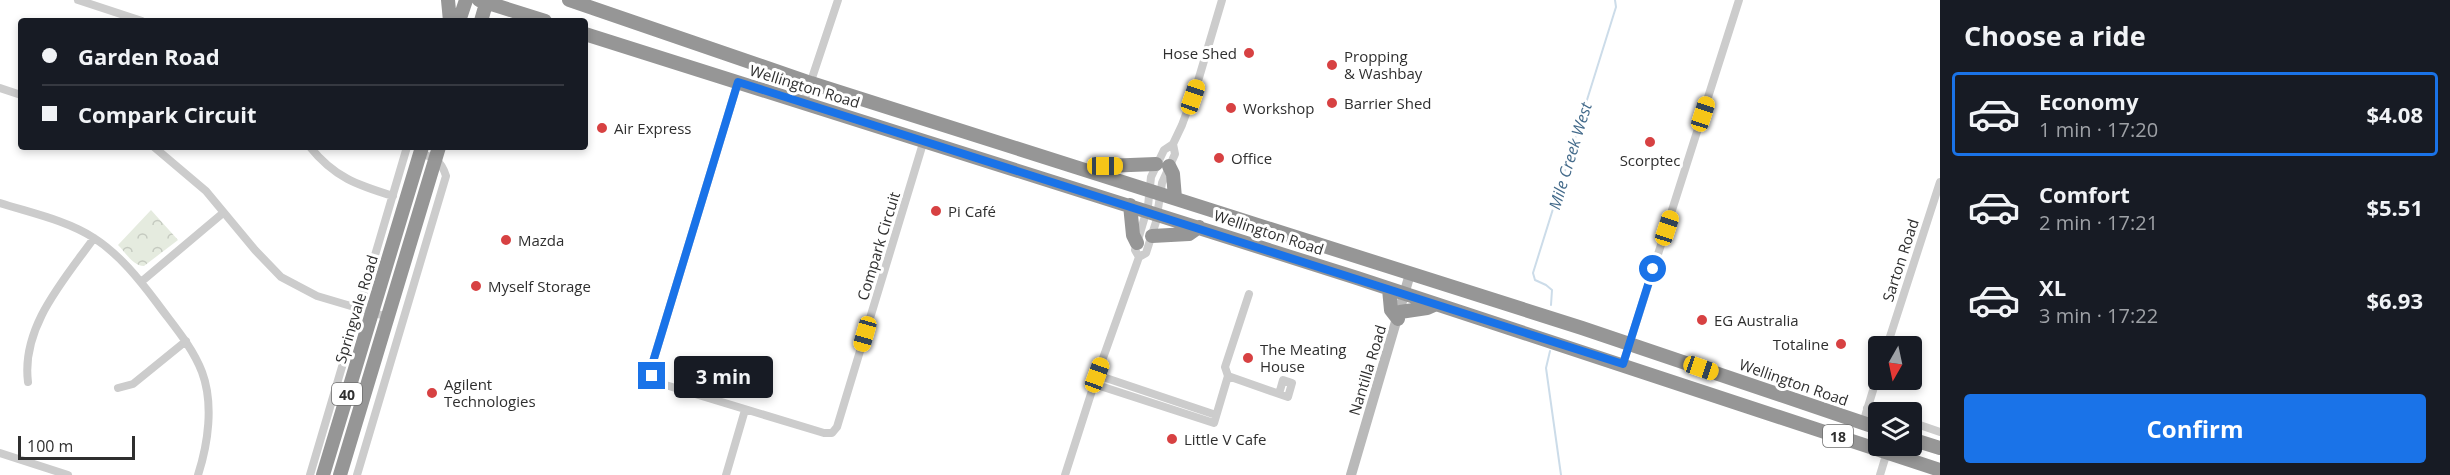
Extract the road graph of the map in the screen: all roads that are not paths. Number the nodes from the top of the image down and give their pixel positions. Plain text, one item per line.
1 (78, 0) edge
2 (448, 0) edge
3 (466, 0) edge
4 (569, 0) edge
5 (838, 0) edge
6 (1222, 0) edge
7 (1739, 0) edge
8 (484, 1) edge
9 (133, 18) edge
10 (450, 18) edge
11 (460, 18) edge
12 (481, 18) edge
13 (535, 18) edge
14 (588, 35) edge
15 (738, 82) junction
16 (811, 83) junction
17 (0, 88) edge
18 (18, 94) edge
19 (804, 102) junction
20 (924, 140) junction
21 (1173, 144) junction
22 (159, 150) edge
23 (313, 150) edge
24 (416, 150) edge
25 (416, 150) edge
26 (437, 152) edge
27 (1162, 165) junction
28 (1097, 173) junction
29 (1940, 182) edge
30 (1154, 191) junction
31 (393, 196) junction
32 (1175, 198) junction
33 (0, 202) edge
34 (1130, 206) junction
35 (1152, 212) junction
36 (223, 213) junction
37 (1199, 227) junction
38 (1152, 236) junction
39 (94, 238) junction
40 (1138, 250) junction
41 (1410, 274) junction
42 (141, 282) junction
43 (1389, 289) junction
44 (1249, 294) dead end
45 (1405, 294) junction
46 (1436, 304) junction
47 (366, 311) junction
48 (1399, 316) junction
49 (388, 317) junction
50 (1890, 336) edge
51 (186, 341) junction
52 (1629, 344) junction
53 (1623, 364) junction
54 (1097, 375) junction
55 (1228, 376) junction
56 (28, 382) dead end
57 (1094, 384) junction
58 (118, 388) dead end
59 (1873, 390) edge
60 (1279, 394) dead end
61 (1796, 400) junction
62 (1867, 408) joint
63 (745, 410) junction
64 (1216, 415) junction
65 (1790, 420) junction
66 (1863, 423) junction
67 (1868, 425) edge
68 (1922, 426) edge
69 (1940, 432) edge
70 (1922, 442) edge
71 (1868, 446) edge
72 (1940, 448) edge
73 (0, 453) edge
74 (1886, 456) edge
75 (1899, 456) edge
76 (34, 464) junction
77 (1940, 470) edge
78 (31, 475) edge
79 (68, 475) edge
80 (198, 475) edge
81 (310, 475) edge
82 (323, 475) edge
83 (340, 475) edge
84 (357, 475) edge
85 (726, 475) edge
86 (1065, 475) edge
87 (1352, 475) edge
88 (1880, 475) edge

1 - 9 street
2 - 10 highway
3 - 11 highway
4 - 16 highway, Wellington Road / 18
5 - 16 street
6 - 21 street
7 - 52 street
8 - 12 highway
8 - 13 highway
14 - 15 highway, Wellington Road / 18
15 - 19 highway, Wellington Road / 18
15 - 63 street, Compark Circuit
16 - 19 street
16 - 28 highway, Wellington Road / 18
17 - 18 street
19 - 20 highway, Wellington Road / 18
20 - 34 highway, Wellington Road / 18
20 - 63 street, Compark Circuit
21 - 27 street
21 - 27 street
22 - 36 street
23 - 31 street
24 - 31 street
25 - 47 highway, Springvale Road / 40
26 - 49 highway, 40
26 - 84 street
27 - 28 highway
27 - 30 street
27 - 30 street
27 - 32 highway
28 - 30 highway, Wellington Road / 18
29 - 50 street, Sarton Road
30 - 32 highway, Wellington Road / 18
30 - 35 street
31 - 47 street
32 - 41 highway, Wellington Road / 18
33 - 39 street
34 - 35 highway, Wellington Road / 18
34 - 40 highway
35 - 37 highway, Wellington Road / 18
35 - 38 street
35 - 40 street
36 - 42 street
36 - 47 street
37 - 38 highway
37 - 43 highway, Wellington Road / 18
38 - 40 street
39 - 42 street
39 - 56 street
40 - 54 street
41 - 45 street, Nantilla Road
41 - 52 highway, Wellington Road / 18
42 - 51 street
43 - 45 highway, Wellington Road / 18
43 - 48 highway
44 - 55 street
45 - 46 highway, Wellington Road / 18
45 - 48 street, Nantilla Road
46 - 48 highway
46 - 53 highway, Wellington Road / 18
47 - 49 street
47 - 81 street
47 - 82 highway, Springvale Road / 40
48 - 87 street, Nantilla Road
49 - 83 highway, 40
51 - 58 street
51 - 80 street
52 - 53 street
52 - 61 highway, Wellington Road / 18
53 - 65 highway, Wellington Road / 18
54 - 57 street
54 - 64 street
55 - 60 street
55 - 64 street
57 - 64 street
57 - 86 street
59 - 62 street
61 - 65 highway
61 - 66 highway, Wellington Road / 18
62 - 66 street
63 - 85 street
65 - 71 highway, Wellington Road / 18
66 - 67 highway, Wellington Road / 18
68 - 69 street
70 - 72 highway
73 - 76 street
74 - 88 street
75 - 77 highway, Wellington Road / 18
76 - 78 street
76 - 79 street

